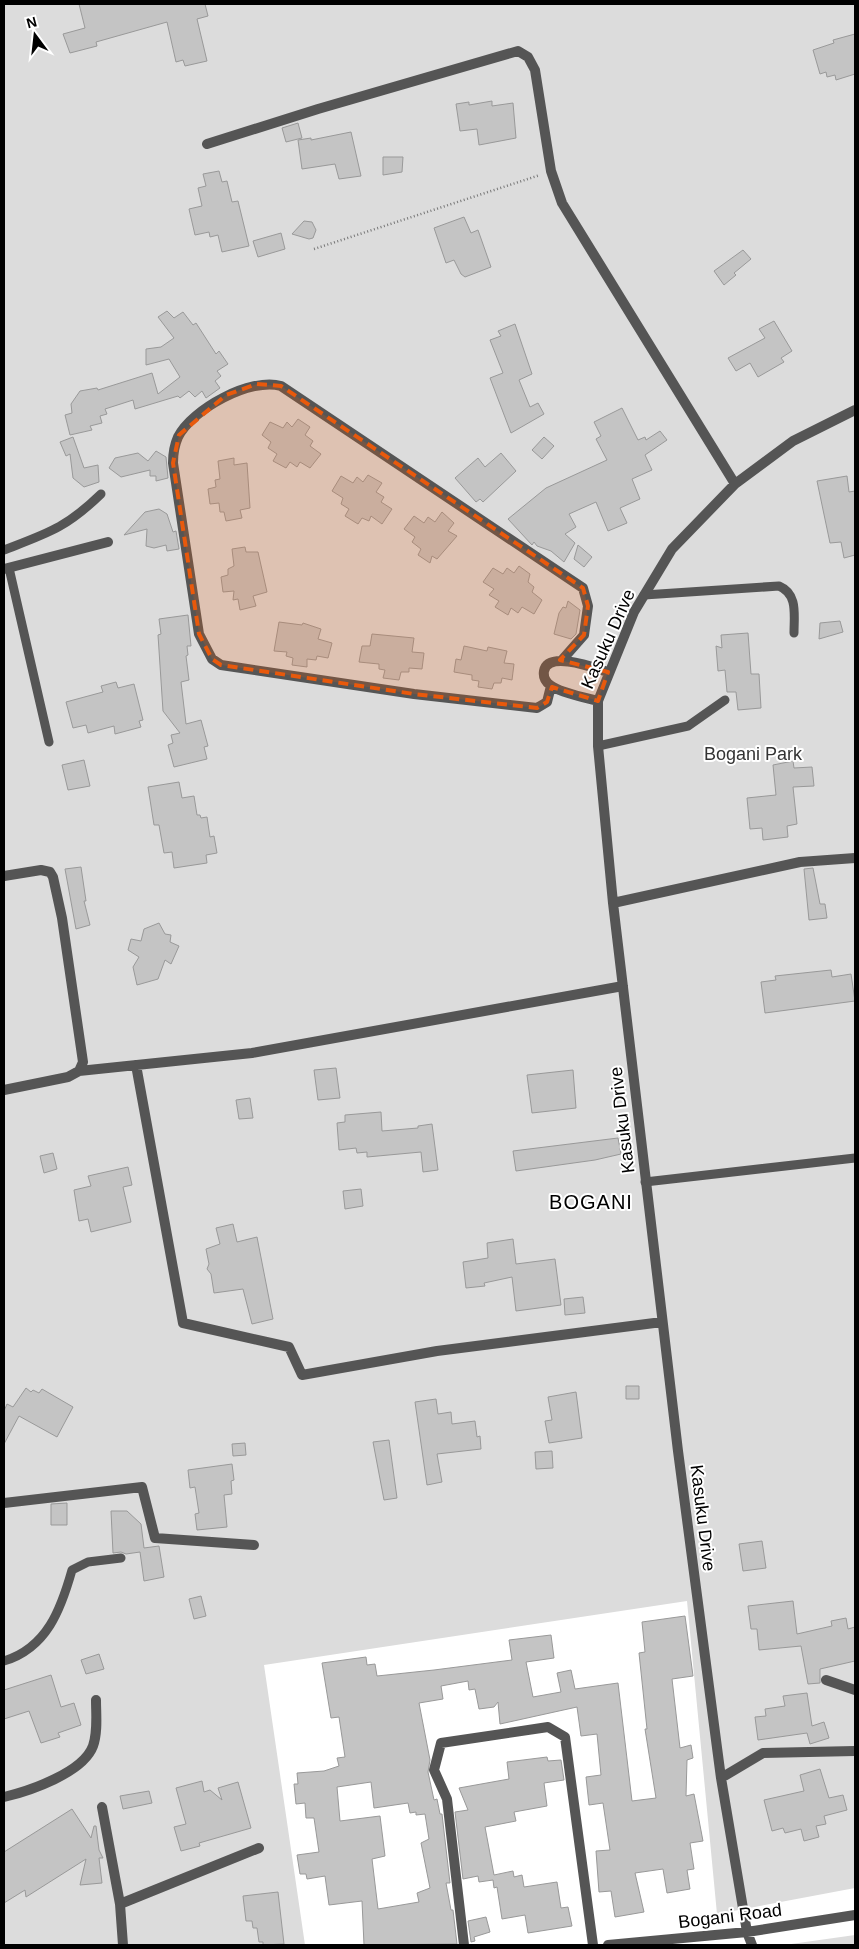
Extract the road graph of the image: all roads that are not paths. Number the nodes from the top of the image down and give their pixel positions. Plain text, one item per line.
1 (208, 144) dead end
2 (855, 410) edge
3 (735, 484) junction
4 (101, 494) dead end
5 (108, 542) dead end
6 (4, 550) edge
7 (7, 568) edge
8 (644, 595) junction
9 (794, 633) dead end
10 (562, 660) junction
11 (608, 672) junction
12 (551, 686) junction
13 (725, 700) dead end
14 (598, 702) junction
15 (49, 742) dead end
16 (598, 746) junction
17 (855, 858) edge
18 (4, 876) edge
19 (613, 903) junction
20 (623, 986) junction
21 (136, 1065) junction
22 (79, 1071) junction
23 (4, 1090) edge
24 (855, 1158) edge
25 (646, 1182) junction
26 (662, 1322) junction
27 (4, 1503) edge
28 (254, 1545) dead end
29 (122, 1558) dead end
30 (4, 1660) edge
31 (826, 1680) dead end
32 (855, 1690) edge
33 (96, 1700) dead end
34 (855, 1751) edge
35 (721, 1778) junction
36 (4, 1797) edge
37 (102, 1807) dead end
38 (259, 1848) dead end
39 (120, 1904) junction
40 (855, 1915) edge
41 (747, 1932) junction
42 (124, 1945) edge
43 (464, 1945) edge
44 (593, 1945) edge
45 (608, 1945) edge
46 (752, 1945) edge

1 - 3 street
2 - 3 street, Kasuku Drive
3 - 8 street, Kasuku Drive
4 - 6 lane
5 - 7 street
7 - 15 lane
8 - 9 lane
8 - 11 street, Kasuku Drive
10 - 11 street
10 - 12 street
10 - 12 street
11 - 14 street, Kasuku Drive
12 - 14 street
13 - 16 lane
14 - 16 street, Kasuku Drive
16 - 19 street, Kasuku Drive
17 - 19 street
18 - 22 street
19 - 20 street, Kasuku Drive
20 - 21 street
20 - 25 street, Kasuku Drive
21 - 22 street
21 - 26 street
22 - 23 street
24 - 25 lane
25 - 26 street, Kasuku Drive
26 - 35 street, Kasuku Drive
27 - 28 street
29 - 30 lane
31 - 32 street
33 - 36 street
34 - 35 street
35 - 41 street, Kasuku Drive
37 - 39 street
38 - 39 street
39 - 42 street
40 - 41 street, Bogani Road
41 - 45 street, Bogani Road
41 - 46 street, Kasuku Drive
43 - 44 street

